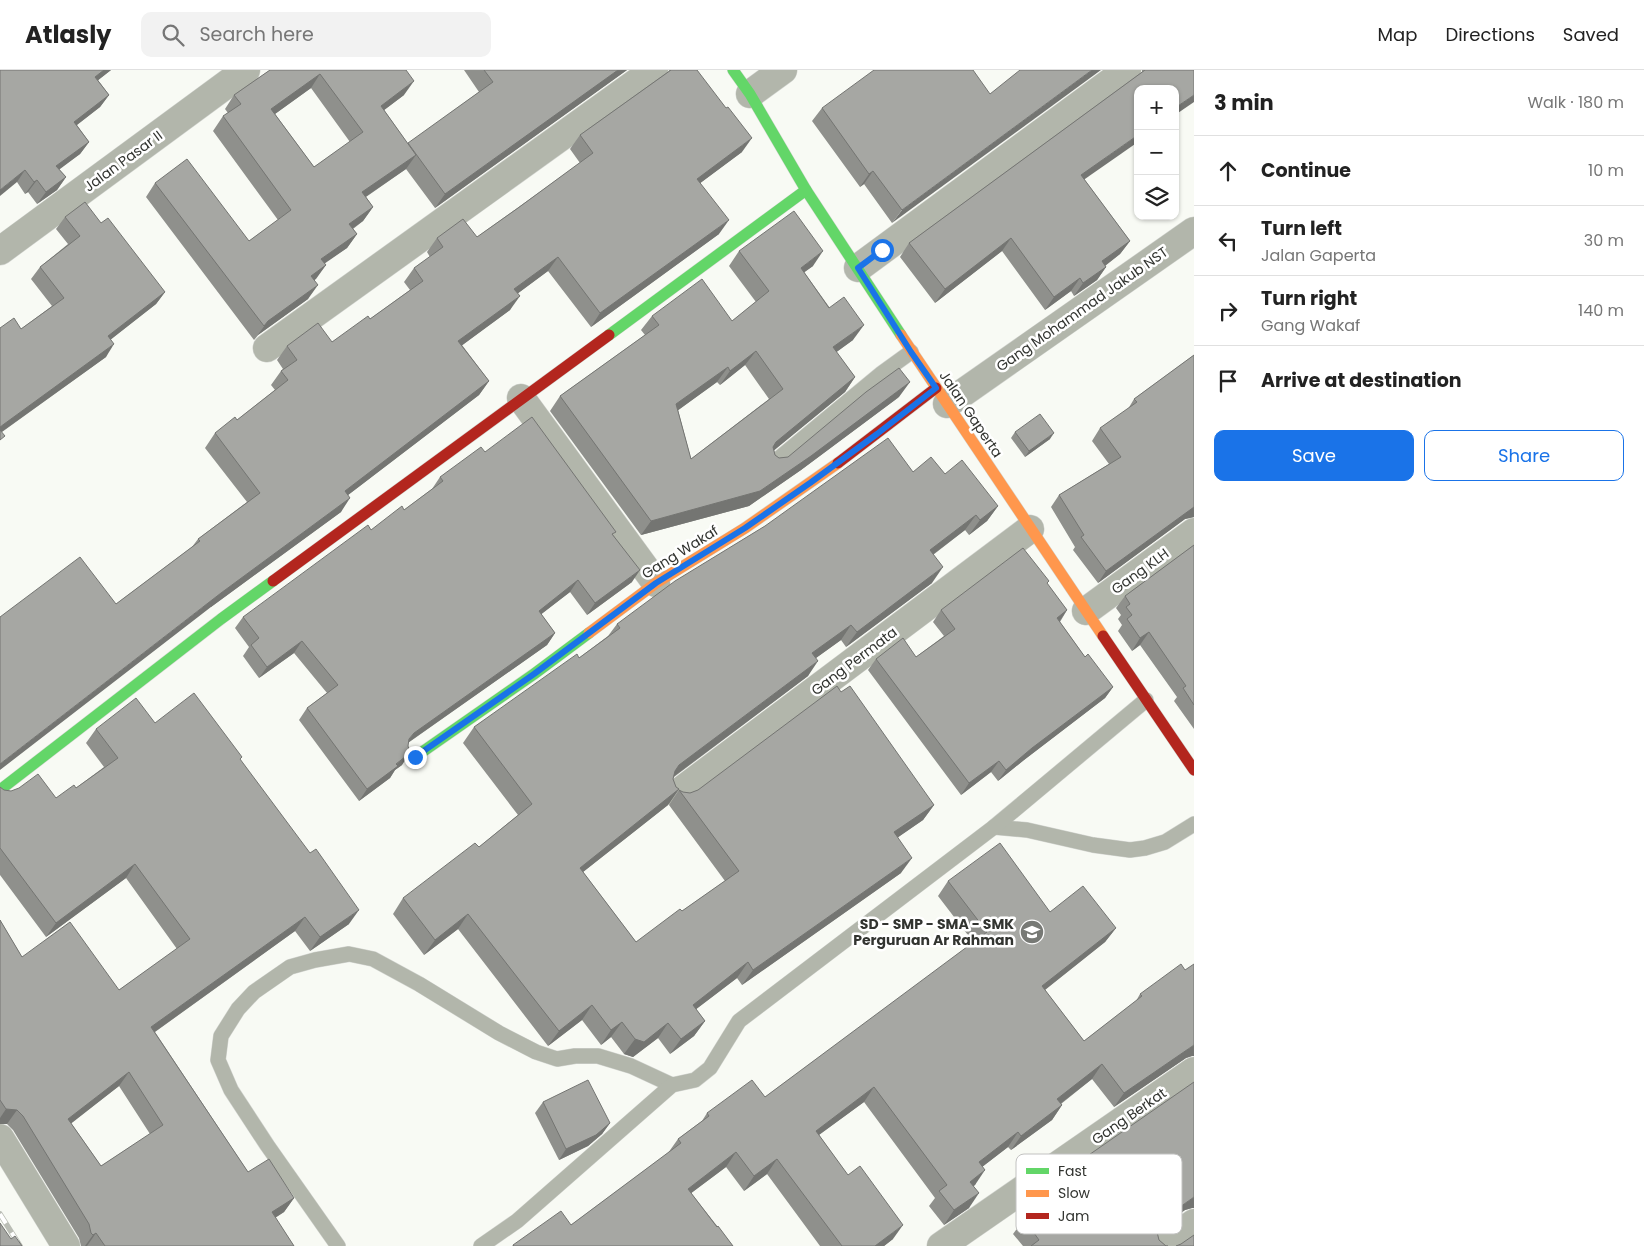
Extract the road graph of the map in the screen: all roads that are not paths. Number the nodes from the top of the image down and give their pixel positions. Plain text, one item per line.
1 (246, 70) edge
2 (654, 70) edge
3 (733, 70) edge
4 (783, 70) edge
5 (1127, 70) edge
6 (750, 94) junction
7 (806, 190) junction
8 (1194, 231) edge
9 (0, 251) edge
10 (858, 268) junction
11 (267, 348) dead end
12 (911, 352) junction
13 (941, 396) junction
14 (521, 398) junction
15 (772, 464) edge
16 (1030, 529) junction
17 (1194, 532) edge
18 (656, 583) junction
19 (1086, 611) junction
20 (1146, 700) junction
21 (415, 757) dead end
22 (1194, 770) edge
23 (0, 790) edge
24 (678, 793) dead end
25 (1194, 824) edge
26 (994, 826) junction
27 (1194, 1071) edge
28 (672, 1085) junction
29 (0, 1138) edge
30 (1074, 1154) edge
31 (1016, 1194) edge
32 (1194, 1223) edge
33 (1182, 1232) edge
34 (1179, 1234) edge
35 (66, 1246) edge
36 (338, 1246) edge
37 (481, 1246) edge
38 (941, 1246) edge
39 (1162, 1246) edge

1 - 9 street, Jalan Pasar II
2 - 11 street
3 - 6 street, Jalan Gaperta
4 - 6 street
5 - 10 street
6 - 7 street, Jalan Gaperta
7 - 10 street, Jalan Gaperta
7 - 14 street
8 - 13 street, Gang Mohammad Jakub NST
10 - 12 street, Jalan Gaperta
12 - 13 street, Jalan Gaperta
12 - 15 lane
13 - 16 street, Jalan Gaperta
13 - 18 street, Gang Wakaf
14 - 18 street
14 - 23 street
16 - 19 street, Jalan Gaperta
16 - 24 street, Gang Permata
17 - 19 street, Gang KLH
18 - 21 street, Gang Wakaf
19 - 20 street, Jalan Gaperta
20 - 22 street, Jalan Gaperta
20 - 26 lane
25 - 26 lane
26 - 28 lane
27 - 30 street, Gang Berkat
28 - 36 lane
28 - 37 lane
29 - 35 street
31 - 38 street, Gang Berkat
32 - 33 street
34 - 39 street

